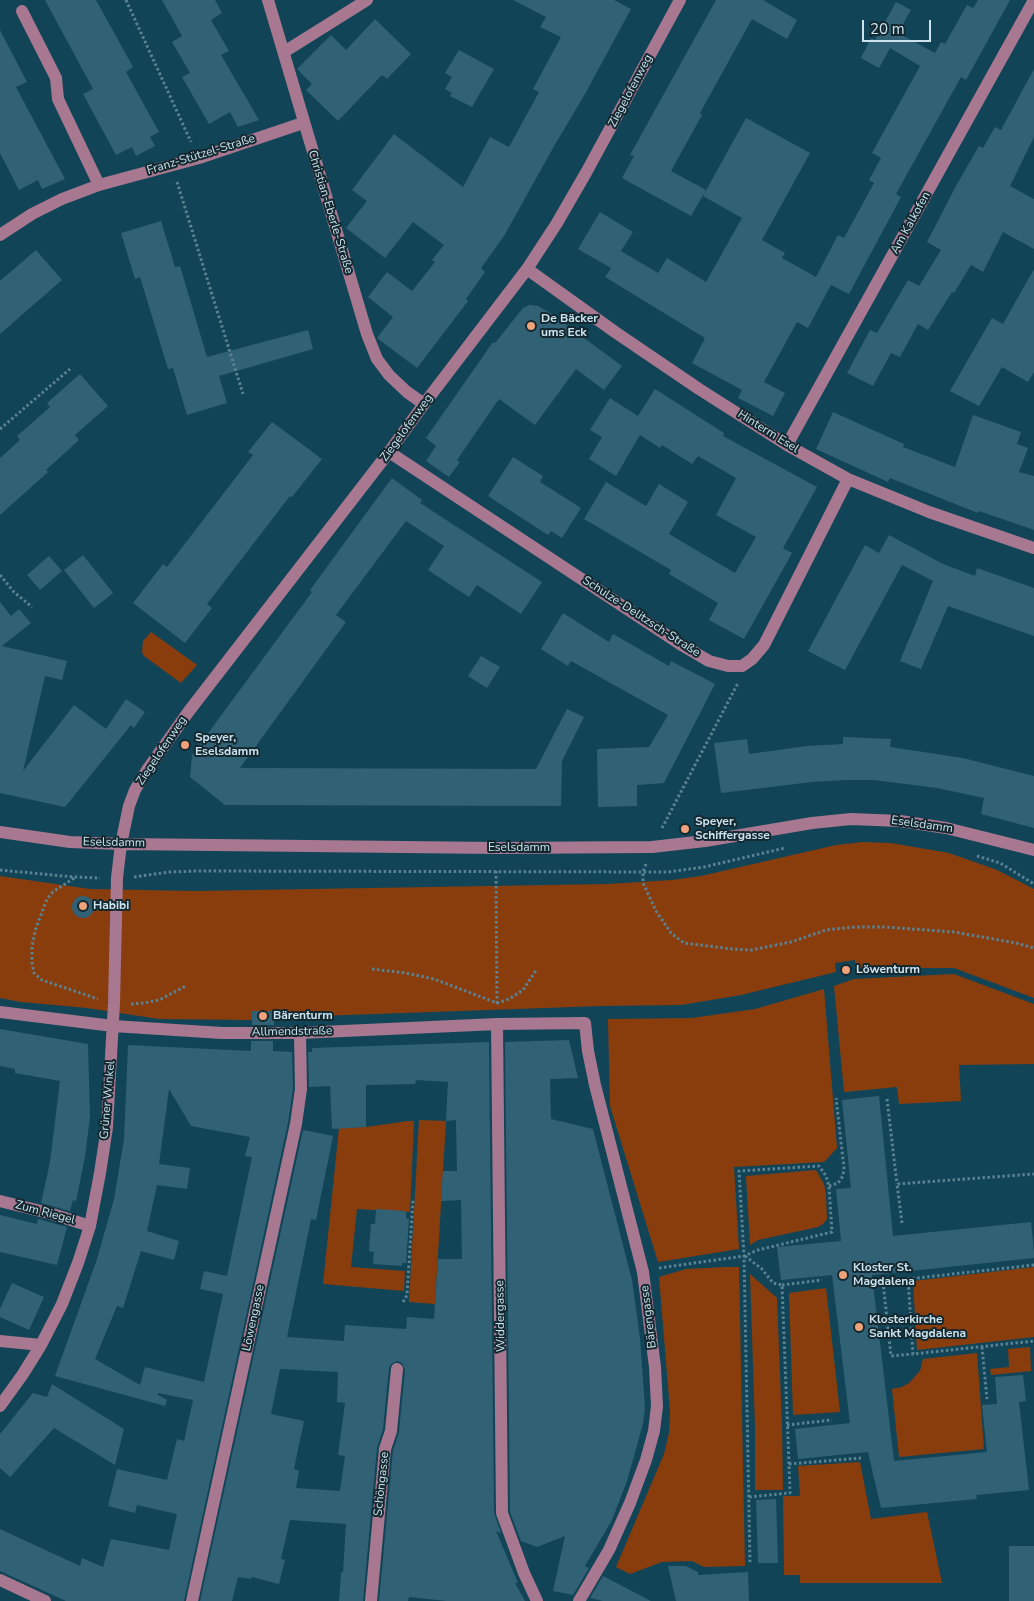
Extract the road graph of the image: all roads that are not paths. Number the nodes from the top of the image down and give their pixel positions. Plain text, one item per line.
1 (268, 0) edge
2 (367, 0) edge
3 (680, 0) edge
4 (1034, 0) edge
5 (22, 11) dead end
6 (284, 52) junction
7 (303, 123) junction
8 (99, 185) junction
9 (0, 235) edge
10 (527, 269) junction
11 (424, 404) junction
12 (787, 445) junction
13 (390, 452) junction
14 (848, 479) junction
15 (1034, 548) edge
16 (0, 832) edge
17 (121, 844) junction
18 (1034, 850) edge
19 (0, 1012) edge
20 (585, 1023) joint
21 (497, 1024) junction
22 (113, 1026) junction
23 (300, 1033) junction
24 (0, 1201) edge
25 (90, 1226) junction
26 (0, 1341) edge
27 (40, 1345) junction
28 (397, 1369) dead end
29 (0, 1406) edge
30 (0, 1580) edge
31 (46, 1601) edge
32 (192, 1601) edge
33 (371, 1601) edge
34 (537, 1601) edge
35 (579, 1601) edge

1 - 6 street, Christian-Eberle-Straße
2 - 6 street
3 - 10 street, Ziegelofenweg
4 - 12 street, Am Kalkofen
5 - 8 street
6 - 7 street, Christian-Eberle-Straße
7 - 8 street, Franz-Stützel-Straße
7 - 11 street, Christian-Eberle-Straße
8 - 9 street, Franz-Stützel-Straße
10 - 11 street, Ziegelofenweg
10 - 12 street, Hinterm Esel
11 - 13 street, Ziegelofenweg
12 - 14 street, Hinterm Esel
13 - 14 street, Schulze-Delitzsch-Straße
13 - 17 street, Ziegelofenweg
14 - 15 street, Hinterm Esel
16 - 17 street, Eselsdamm
17 - 18 street, Eselsdamm
17 - 22 street, Grüner Winkel
19 - 22 street, Allmendstraße
20 - 21 street, Allmendstraße
20 - 35 street, Bärengasse
21 - 23 street, Allmendstraße
21 - 34 street, Widdergasse
22 - 23 street, Allmendstraße
22 - 25 street, Grüner Winkel
23 - 32 street, Löwengasse
24 - 25 street, Zum Riegel
25 - 27 street, Grüner Winkel
26 - 27 street
27 - 29 street, Grüner Winkel
28 - 33 street, Schöngasse
30 - 31 street

